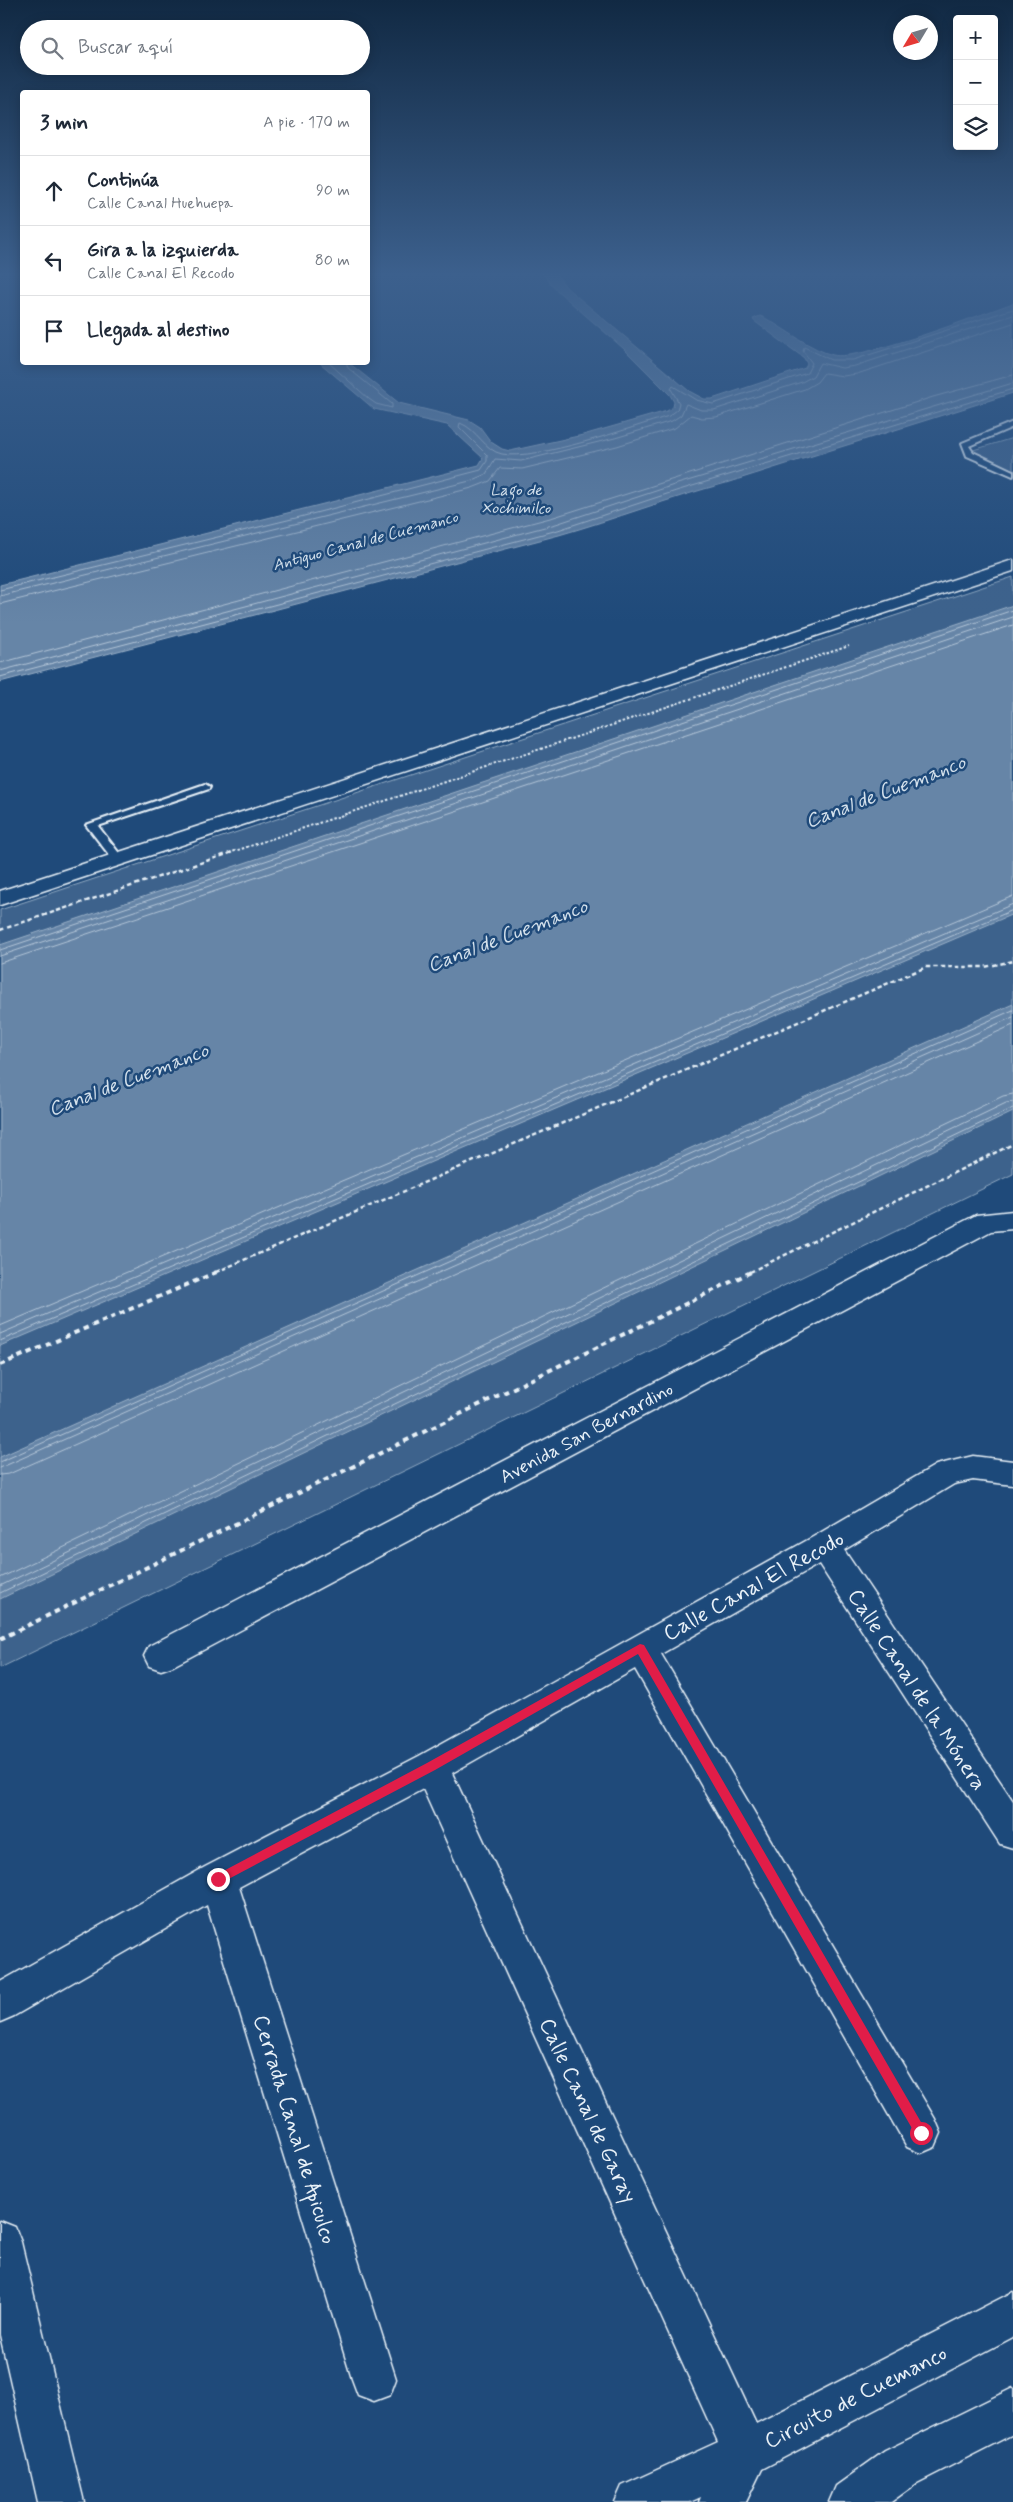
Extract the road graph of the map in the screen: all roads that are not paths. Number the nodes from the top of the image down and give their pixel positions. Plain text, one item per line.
1 (1013, 424) edge
2 (1013, 474) edge
3 (1013, 566) edge
4 (205, 787) dead end
5 (118, 859) junction
6 (0, 898) edge
7 (1013, 1220) edge
8 (1008, 1476) edge
9 (824, 1546) junction
10 (640, 1648) junction
11 (161, 1656) dead end
12 (431, 1767) junction
13 (1013, 1832) edge
14 (218, 1879) junction
15 (0, 2003) edge
16 (921, 2133) dead end
17 (0, 2242) edge
18 (1013, 2314) edge
19 (374, 2380) dead end
20 (1013, 2410) edge
21 (746, 2452) junction
22 (61, 2502) edge
23 (638, 2502) edge
24 (722, 2502) edge
25 (852, 2502) edge

1 - 2 lane
3 - 5 street
4 - 5 lane
5 - 6 street
7 - 11 street, Avenida San Bernardino
8 - 9 street, Calle Canal El Recodo
9 - 10 street, Calle Canal El Recodo
9 - 13 street, Calle Canal de la Mónera
10 - 12 street, Calle Canal El Recodo
10 - 16 street
12 - 14 street, Calle Canal El Recodo
12 - 21 street, Calle Canal de Garay
14 - 15 street, Calle Canal El Recodo
14 - 19 street, Cerrada Canal de Apiculco
17 - 22 street
18 - 21 street, Circuito de Cuemanco
20 - 25 street
21 - 23 street
21 - 24 street, Circuito de Cuemanco

